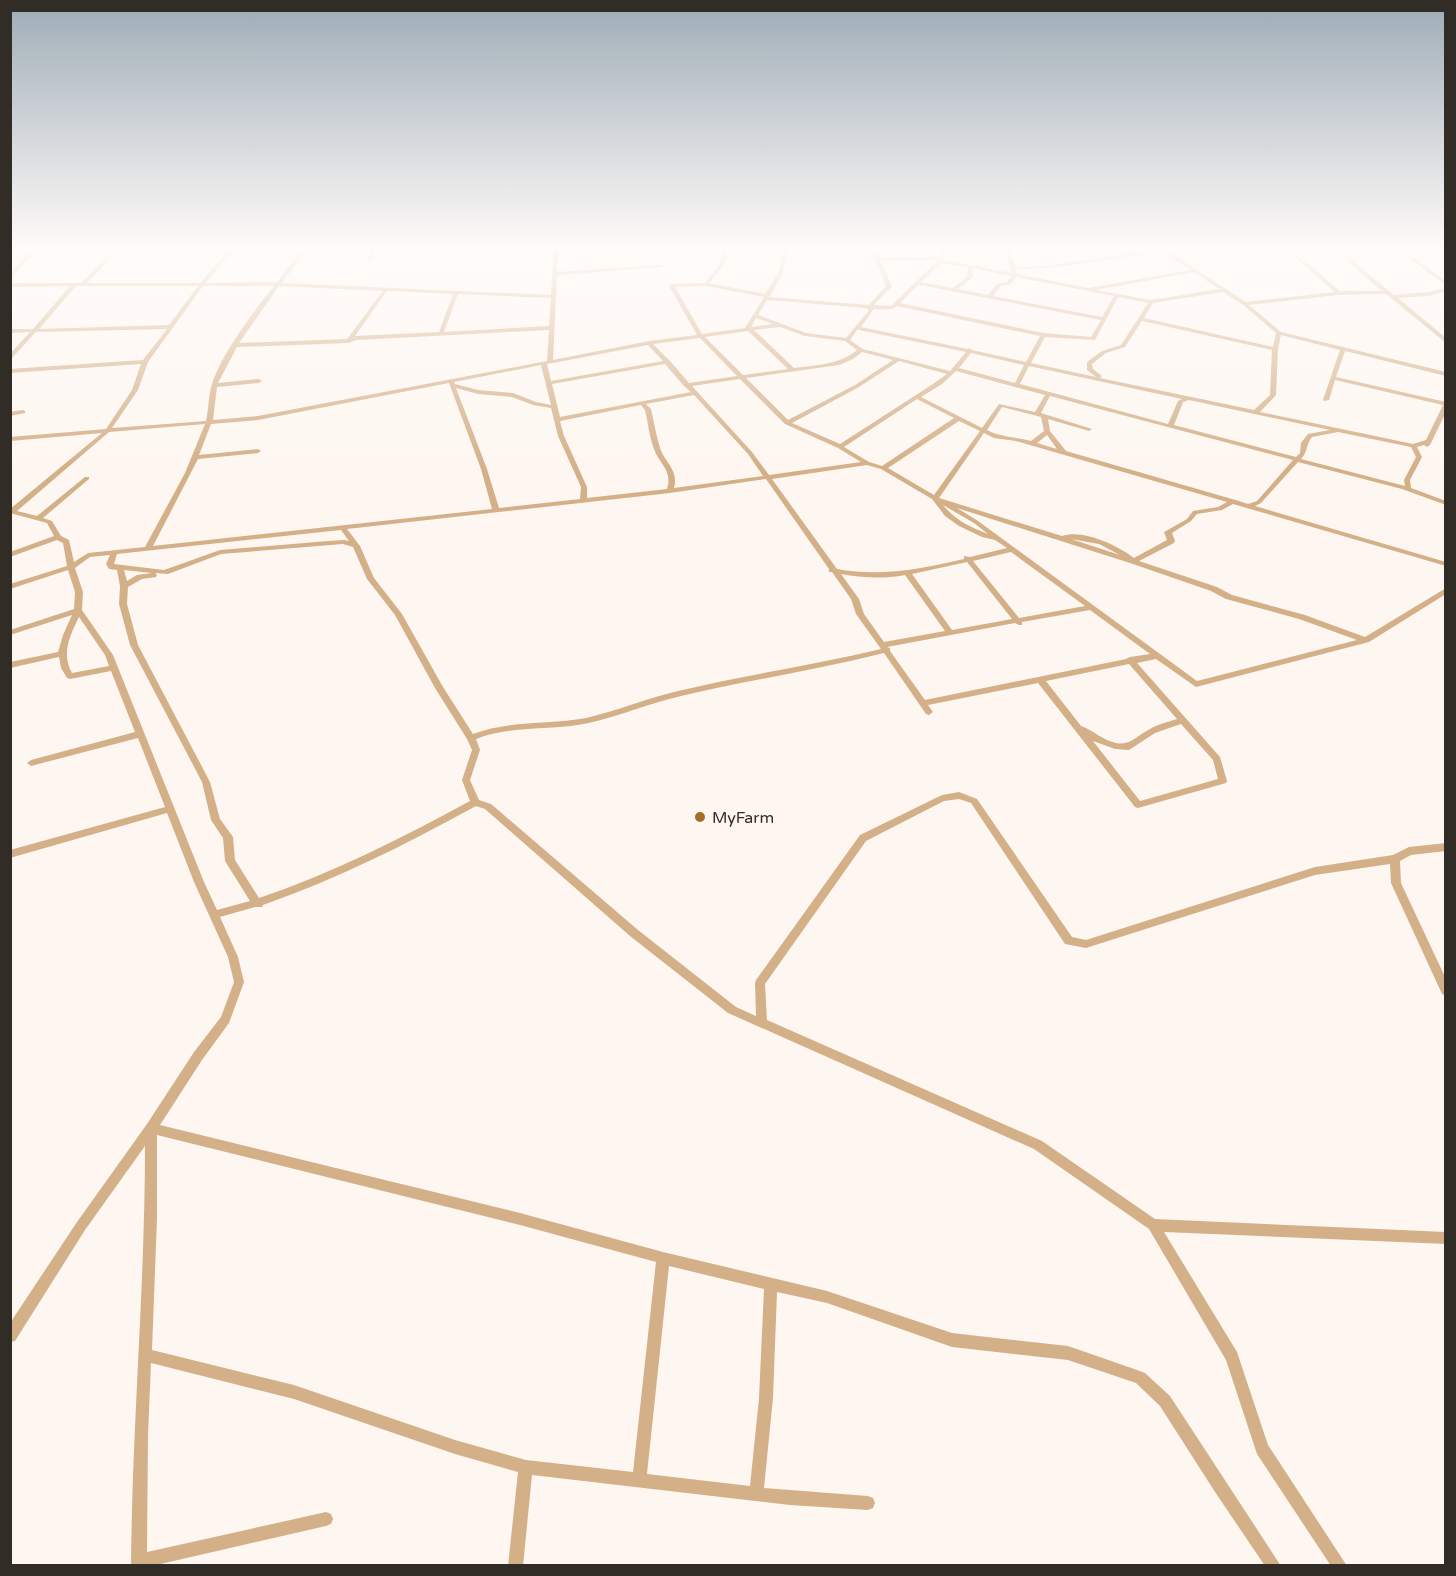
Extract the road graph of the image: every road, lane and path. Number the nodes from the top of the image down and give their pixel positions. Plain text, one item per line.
1 (46, 321) edge
2 (175, 321) edge
3 (253, 321) edge
4 (364, 321) edge
5 (445, 321) edge
6 (551, 321) edge
7 (692, 321) edge
8 (752, 321) edge
9 (768, 321) edge
10 (863, 321) edge
11 (975, 321) edge
12 (1102, 321) edge
13 (1140, 321) edge
14 (1148, 321) edge
15 (1264, 321) edge
16 (1422, 321) edge
17 (781, 325) junction
18 (170, 327) junction
19 (551, 327) junction
20 (748, 328) junction
21 (859, 328) junction
22 (39, 329) junction
23 (10, 331) edge
24 (441, 333) junction
25 (1279, 333) junction
26 (700, 335) junction
27 (1044, 335) junction
28 (1093, 339) junction
29 (847, 340) junction
30 (349, 341) junction
31 (1446, 341) edge
32 (649, 344) junction
33 (237, 345) junction
34 (1275, 349) junction
35 (861, 350) junction
36 (970, 350) junction
37 (1342, 350) junction
38 (1104, 352) junction
39 (10, 358) edge
40 (897, 360) junction
41 (145, 362) junction
42 (668, 362) junction
43 (547, 363) junction
44 (1029, 363) junction
45 (792, 369) junction
46 (10, 371) edge
47 (953, 371) junction
48 (1446, 374) edge
49 (742, 375) junction
50 (1101, 378) junction
51 (1332, 378) junction
52 (259, 381) dead end
53 (550, 383) junction
54 (452, 384) junction
55 (1017, 384) junction
56 (215, 385) junction
57 (686, 386) junction
58 (695, 393) junction
59 (1049, 393) junction
60 (1176, 394) junction
61 (917, 397) junction
62 (1191, 397) junction
63 (1326, 400) dead end
64 (1181, 401) junction
65 (642, 403) junction
66 (1446, 404) edge
67 (554, 407) junction
68 (1257, 411) junction
69 (23, 412) dead end
70 (10, 414) edge
71 (1443, 414) edge
72 (1040, 415) junction
73 (959, 418) junction
74 (559, 419) junction
75 (209, 423) junction
76 (787, 423) junction
77 (1170, 426) junction
78 (1089, 429) dead end
79 (984, 430) junction
80 (1341, 430) junction
81 (1047, 431) junction
82 (106, 433) junction
83 (10, 439) edge
84 (1429, 441) junction
85 (1033, 443) junction
86 (1413, 446) junction
87 (840, 447) junction
88 (258, 451) dead end
89 (1064, 452) junction
90 (194, 457) junction
91 (1419, 457) junction
92 (1297, 459) junction
93 (867, 463) junction
94 (883, 468) junction
95 (87, 478) dead end
96 (767, 478) junction
97 (1404, 488) junction
98 (670, 491) junction
99 (935, 499) junction
100 (583, 500) junction
101 (1234, 501) junction
102 (1446, 504) edge
103 (1249, 506) junction
104 (496, 510) junction
105 (12, 511) edge
106 (991, 516) junction
107 (38, 519) junction
108 (976, 522) junction
109 (343, 528) junction
110 (58, 537) junction
111 (1002, 541) junction
112 (356, 546) junction
113 (148, 549) junction
114 (1013, 549) junction
115 (114, 553) junction
116 (10, 555) edge
117 (967, 558) junction
118 (1133, 561) junction
119 (1446, 564) edge
120 (71, 567) junction
121 (120, 569) junction
122 (832, 570) junction
123 (165, 572) junction
124 (908, 574) junction
125 (124, 586) junction
126 (10, 587) edge
127 (1446, 590) edge
128 (1091, 608) junction
129 (78, 610) junction
130 (1019, 623) junction
131 (10, 633) edge
132 (950, 633) junction
133 (1366, 640) junction
134 (885, 647) junction
135 (61, 654) junction
136 (1156, 656) junction
137 (1130, 660) junction
138 (10, 665) edge
139 (114, 668) junction
140 (1040, 679) junction
141 (924, 702) junction
142 (929, 712) dead end
143 (1183, 720) junction
144 (1076, 725) junction
145 (140, 734) junction
146 (471, 738) junction
147 (31, 763) dead end
148 (475, 802) junction
149 (170, 809) junction
150 (1446, 847) edge
151 (10, 854) edge
152 (1395, 859) junction
153 (258, 904) junction
154 (214, 915) junction
155 (1446, 991) edge
156 (762, 1024) junction
157 (152, 1128) junction
158 (1153, 1225) junction
159 (1446, 1238) edge
160 (663, 1258) junction
161 (771, 1285) junction
162 (10, 1336) edge
163 (146, 1355) junction
164 (526, 1467) junction
165 (639, 1481) junction
166 (756, 1494) junction
167 (868, 1503) dead end
168 (326, 1519) dead end
169 (139, 1563) edge
170 (515, 1566) edge
171 (1274, 1566) edge
172 (1340, 1566) edge

1 - 22 street
2 - 18 street
3 - 33 street
4 - 30 street
5 - 24 street
6 - 19 street
7 - 26 street
8 - 20 street
9 - 17 street
10 - 21 street
11 - 27 street
12 - 28 street
13 - 38 street
14 - 34 street
15 - 25 street
16 - 31 street
17 - 20 street
17 - 29 street
18 - 22 street
18 - 41 street
19 - 24 street
19 - 43 street
20 - 26 street
20 - 45 street
21 - 29 street
21 - 36 street
22 - 23 street
22 - 39 street
24 - 30 street
25 - 34 street
25 - 37 street
26 - 32 street
26 - 49 street
27 - 28 street
27 - 44 street
28 - 38 street
29 - 35 street
30 - 33 street
32 - 42 street
32 - 43 street
33 - 56 street
34 - 68 street
35 - 40 street
35 - 45 street
36 - 44 street
36 - 47 street
37 - 48 street
37 - 51 street
38 - 50 street
40 - 47 street
40 - 76 street
41 - 46 street
41 - 82 street
42 - 53 street
42 - 57 street
43 - 53 street
43 - 54 street
44 - 50 street
44 - 55 street
45 - 49 street
47 - 55 street
47 - 61 street
49 - 57 street
49 - 76 street
50 - 60 street
51 - 63 street
51 - 66 street
52 - 56 street
53 - 67 street
54 - 67 street
54 - 75 street
54 - 104 street
55 - 59 street
56 - 75 street
57 - 58 street
58 - 65 street
58 - 96 street
59 - 72 street
59 - 77 street
60 - 62 street
60 - 64 street
61 - 73 street
61 - 87 street
62 - 64 street
62 - 68 street
64 - 77 street
65 - 74 street
65 - 98 street
66 - 71 street
67 - 74 street
68 - 80 street
69 - 70 street
71 - 84 street
72 - 78 street
72 - 79 street
72 - 81 street
73 - 79 street
73 - 94 street
74 - 100 street
75 - 82 street
75 - 90 street
76 - 87 street
77 - 92 street
79 - 85 street
79 - 99 street
80 - 86 street
80 - 92 street
81 - 85 street
81 - 89 street
82 - 83 street
82 - 105 street
84 - 86 street
84 - 91 street
85 - 89 street
86 - 91 street
87 - 93 street
88 - 90 street
89 - 101 street
90 - 113 street
91 - 97 street
92 - 97 street
92 - 103 street
93 - 94 street
93 - 96 street
94 - 99 street
95 - 107 street
96 - 98 street
96 - 122 street
97 - 102 street
98 - 100 street
99 - 106 street
99 - 108 street
99 - 111 street
100 - 104 street
101 - 103 street
101 - 118 street
103 - 119 street
104 - 109 street
105 - 107 street
106 - 108 street
106 - 118 street
107 - 110 street
108 - 111 street
109 - 112 street
109 - 113 street
110 - 116 street
110 - 120 street
111 - 114 street
112 - 123 street
112 - 146 street
113 - 115 street
114 - 117 street
114 - 128 street
115 - 120 street
115 - 121 street
117 - 124 street
117 - 130 street
118 - 133 street
120 - 126 street
120 - 129 street
121 - 123 street
121 - 125 street
122 - 124 street
122 - 134 street
123 - 125 street
124 - 132 street
125 - 153 street
127 - 133 street
128 - 130 street
128 - 136 street
129 - 131 street
129 - 135 street
129 - 139 street
130 - 132 street
132 - 134 street
133 - 136 street
134 - 141 street
134 - 146 street
135 - 138 street
135 - 139 street
136 - 137 street
137 - 140 street
137 - 143 street
139 - 145 street
140 - 141 street
140 - 144 street
141 - 142 street
143 - 144 street
143 - 144 street
145 - 147 street
145 - 149 street
146 - 148 street
148 - 153 street
148 - 156 street
149 - 151 street
149 - 154 street
150 - 152 street
152 - 155 street
152 - 156 street
153 - 154 street
154 - 157 street
156 - 158 street
157 - 160 street
157 - 162 street
157 - 163 street
158 - 159 street
158 - 172 street
160 - 161 street
160 - 165 street
161 - 166 street
161 - 171 street
163 - 164 street
163 - 169 street
164 - 165 street
164 - 170 street
165 - 166 street
166 - 167 street
168 - 169 street

